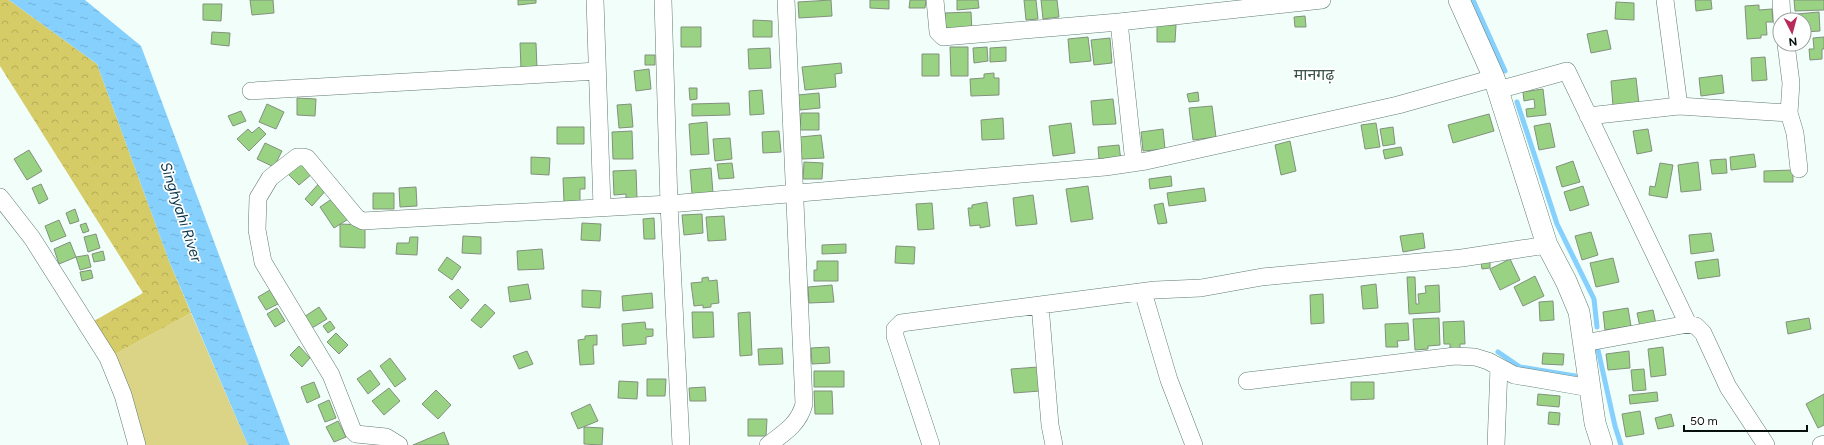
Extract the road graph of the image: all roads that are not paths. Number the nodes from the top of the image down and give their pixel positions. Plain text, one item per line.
1 (595, 0) edge
2 (663, 0) edge
3 (786, 0) edge
4 (935, 0) edge
5 (1322, 0) edge
6 (1459, 0) edge
7 (1665, 0) edge
8 (1781, 0) edge
9 (1782, 12) edge
10 (1119, 22) junction
11 (1787, 52) edge
12 (597, 71) junction
13 (1496, 84) junction
14 (251, 91) dead end
15 (1679, 106) junction
16 (1789, 113) junction
17 (1588, 116) junction
18 (1134, 163) junction
19 (1799, 169) dead end
20 (794, 193) junction
21 (0, 197) edge
22 (669, 204) junction
23 (602, 207) junction
24 (1547, 245) junction
25 (1143, 292) junction
26 (1040, 305) junction
27 (1688, 324) junction
28 (1584, 343) junction
29 (1499, 367) junction
30 (1246, 381) dead end
31 (1590, 388) junction
32 (137, 445) edge
33 (400, 445) edge
34 (681, 445) edge
35 (768, 445) edge
36 (931, 445) edge
37 (1054, 445) edge
38 (1194, 445) edge
39 (1496, 445) edge
40 (1602, 445) edge
41 (1766, 445) edge

1 - 12 street
2 - 22 street
3 - 20 street
4 - 10 street
5 - 10 street
6 - 13 street
7 - 15 street
8 - 9 street
10 - 18 street
11 - 16 street
12 - 14 street
12 - 23 street
13 - 17 street
13 - 18 street
13 - 24 street
15 - 16 street
15 - 17 street
16 - 19 street
17 - 27 street
18 - 20 street
20 - 22 street
20 - 35 street
21 - 32 street
22 - 23 street
22 - 34 street
23 - 33 street
24 - 25 street
24 - 28 street
25 - 26 street
25 - 38 street
26 - 36 street
26 - 37 street
27 - 28 street
27 - 41 street
28 - 31 street
29 - 30 street
29 - 31 street
29 - 39 street
31 - 40 street

